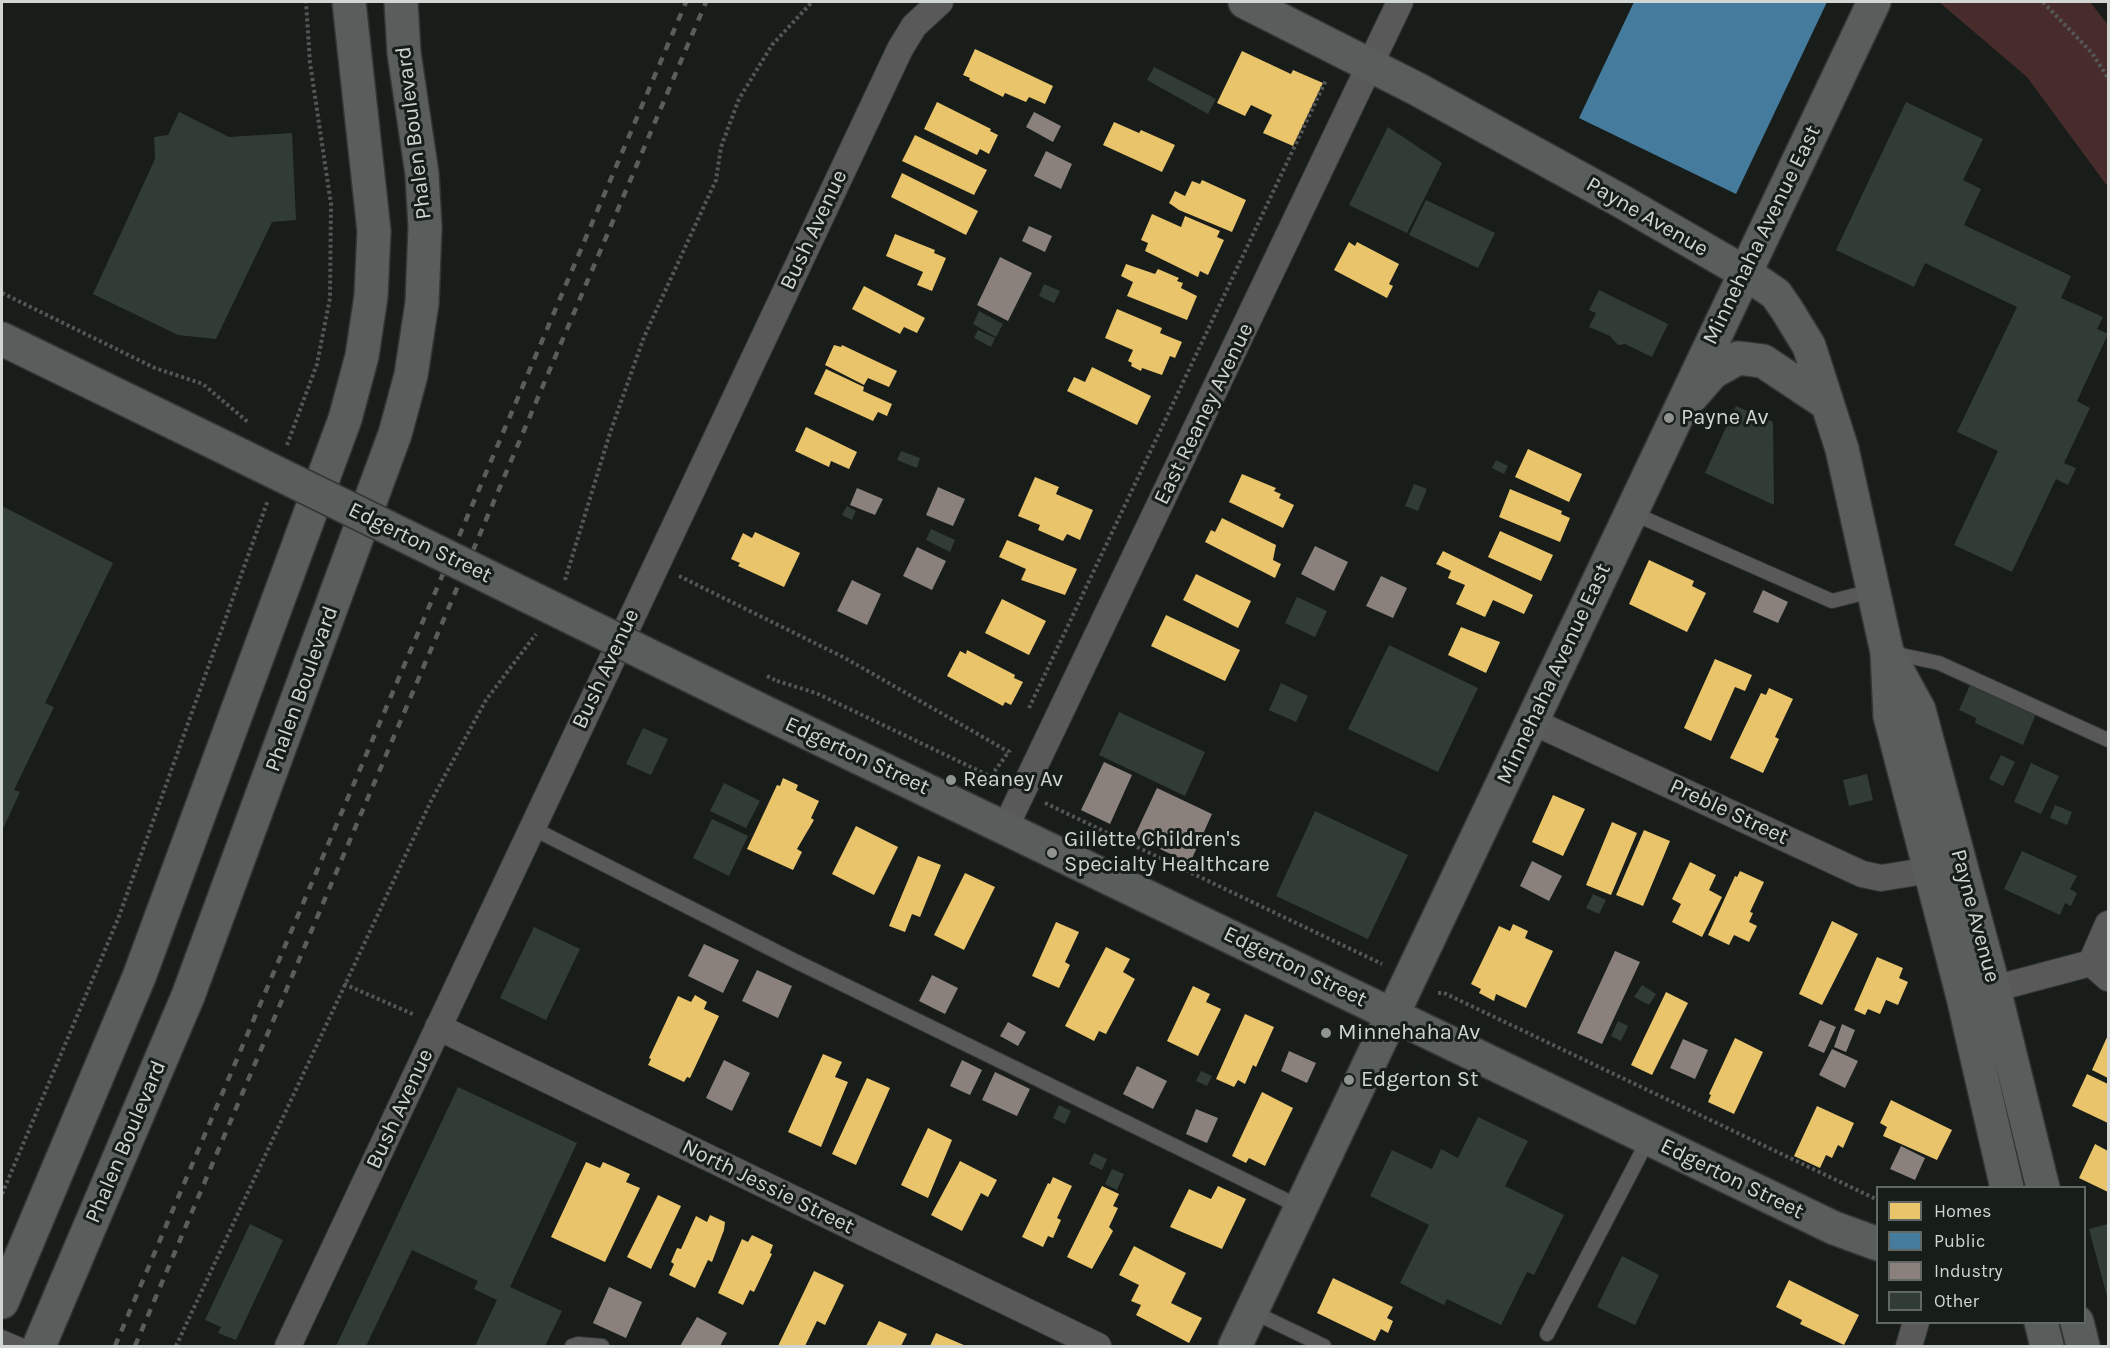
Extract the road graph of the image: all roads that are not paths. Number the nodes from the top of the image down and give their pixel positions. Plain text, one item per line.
1 (349, 2) edge
2 (401, 2) edge
3 (940, 2) edge
4 (1245, 2) edge
5 (1400, 2) edge
6 (1874, 2) edge
7 (1370, 64) junction
8 (1744, 272) junction
9 (2, 339) edge
10 (1826, 403) junction
11 (1675, 416) junction
12 (1630, 512) junction
13 (1872, 591) junction
14 (1887, 652) junction
15 (1532, 721) junction
16 (2109, 740) edge
17 (1006, 826) junction
18 (532, 828) junction
19 (1931, 870) junction
20 (2109, 924) edge
21 (2100, 971) edge
22 (1994, 989) junction
23 (1963, 997) junction
24 (1391, 1014) junction
25 (438, 1027) junction
26 (1649, 1138) junction
27 (2007, 1186) edge
28 (2043, 1186) edge
29 (1300, 1207) junction
30 (1876, 1243) edge
31 (2, 1302) edge
32 (1251, 1311) junction
33 (1916, 1324) edge
34 (2041, 1324) edge
35 (2077, 1324) edge
36 (1547, 1334) dead end
37 (2, 1337) edge
38 (23, 1347) edge
39 (39, 1347) edge
40 (288, 1347) edge
41 (572, 1347) edge
42 (602, 1347) edge
43 (1098, 1347) edge
44 (1235, 1347) edge
45 (1324, 1347) edge
46 (1909, 1347) edge
47 (2047, 1347) edge
48 (2083, 1347) edge

1 - 31 street
2 - 39 street, Phalen Boulevard
3 - 18 street, Bush Avenue
4 - 7 street, Payne Avenue
5 - 7 street, East Reaney Avenue
6 - 8 street, Minnehaha Avenue East
7 - 8 street, Payne Avenue
7 - 17 street, East Reaney Avenue
8 - 10 street, Payne Avenue
8 - 11 street, Minnehaha Avenue East
9 - 17 street, Edgerton Street, bridge
10 - 11 street
10 - 13 street, Payne Avenue
11 - 12 street, Minnehaha Avenue East
12 - 13 lane
12 - 15 street, Minnehaha Avenue East
13 - 14 street, Payne Avenue
14 - 16 lane
14 - 19 street, Payne Avenue
14 - 22 street, Payne Avenue
15 - 19 street, Preble Street
15 - 24 street, Minnehaha Avenue East
17 - 24 street, Edgerton Street
18 - 25 street, Bush Avenue
18 - 29 lane
19 - 23 street, Payne Avenue
20 - 21 street
21 - 22 street
22 - 23 street
22 - 28 street, Payne Avenue
23 - 27 street, Payne Avenue
24 - 26 street, Edgerton Street
24 - 29 street, Minnehaha Avenue East
25 - 40 street, Bush Avenue
25 - 43 street, North Jessie Street
26 - 30 street, Edgerton Street
26 - 36 lane
29 - 32 street, Minnehaha Avenue East
32 - 44 street, Minnehaha Avenue East
32 - 45 lane
33 - 46 street
34 - 47 street
35 - 48 street
37 - 38 lane
41 - 42 lane

